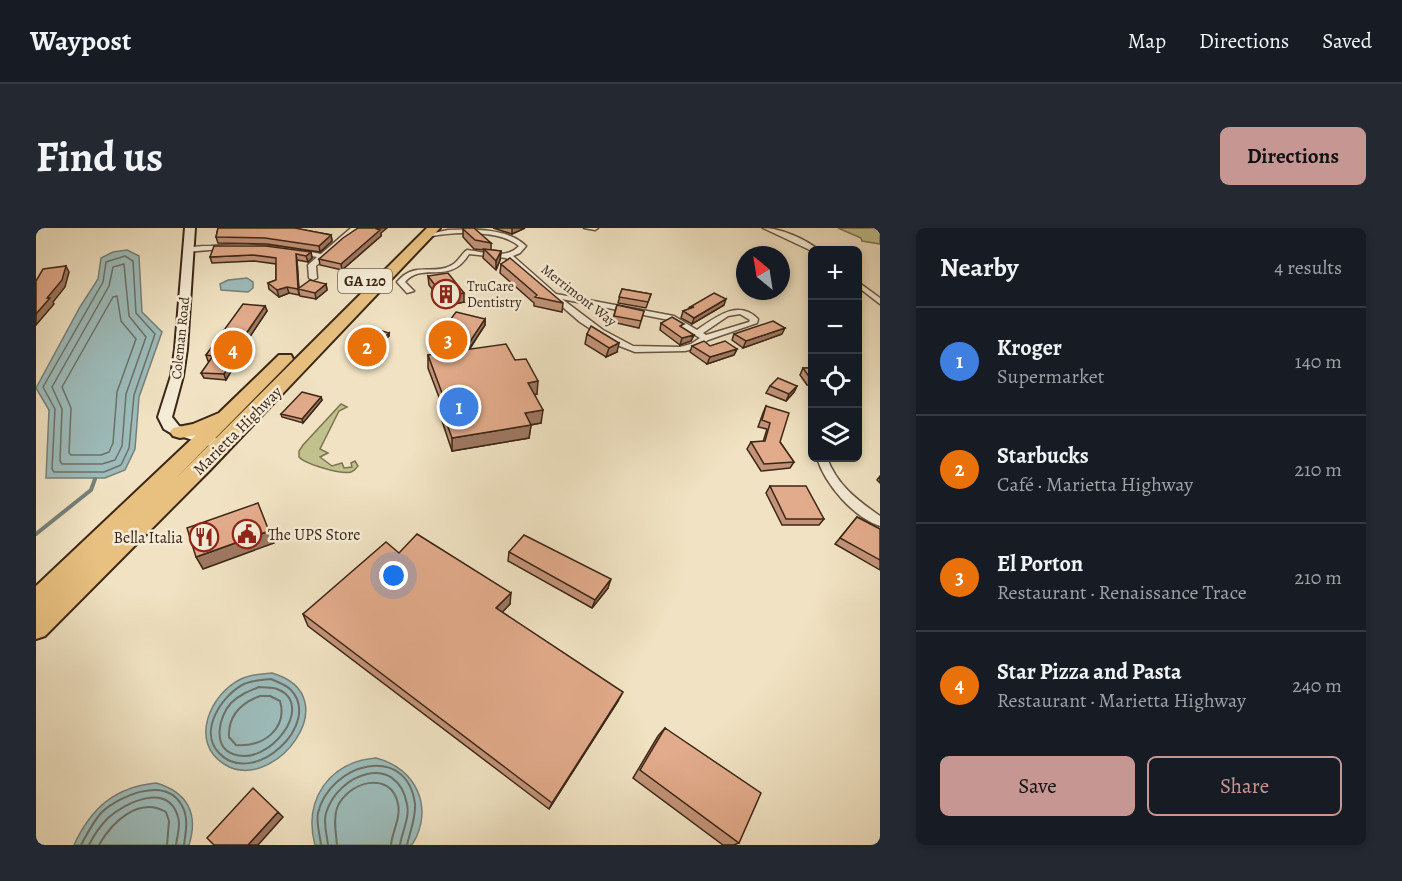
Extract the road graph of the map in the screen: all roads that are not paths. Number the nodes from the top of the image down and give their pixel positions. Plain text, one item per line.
1 (190, 228) edge
2 (355, 228) edge
3 (464, 228) edge
4 (495, 228) edge
5 (587, 228) edge
6 (595, 228) edge
7 (766, 228) edge
8 (427, 230) edge
9 (486, 234) junction
10 (808, 246) edge
11 (187, 250) junction
12 (322, 256) junction
13 (508, 256) junction
14 (313, 278) edge
15 (862, 287) edge
16 (410, 295) dead end
17 (556, 295) junction
18 (880, 303) edge
19 (701, 336) junction
20 (229, 415) junction
21 (175, 429) junction
22 (203, 439) junction
23 (223, 444) junction
24 (824, 462) edge
25 (171, 471) junction
26 (880, 522) edge
27 (36, 601) edge
28 (36, 627) edge

1 - 11 street, Coleman Road
2 - 12 street
3 - 9 street
4 - 9 street
5 - 6 street
7 - 10 street
8 - 9 street
8 - 20 highway, Marietta Highway / GA 120
8 - 23 highway, Marietta Highway / GA 120
9 - 13 street
11 - 12 street
11 - 21 street, Coleman Road
12 - 14 street
13 - 16 street
13 - 17 street, Merrimont Way
15 - 18 street
17 - 19 street
17 - 19 street, Merrimont Way
19 - 19 street
20 - 21 highway
20 - 22 highway, Marietta Highway / GA 120
21 - 22 street
21 - 25 highway
22 - 23 street
22 - 25 highway, Marietta Highway / GA 120
23 - 28 highway, Marietta Highway / GA 120
24 - 26 street
25 - 27 highway, Marietta Highway / GA 120

